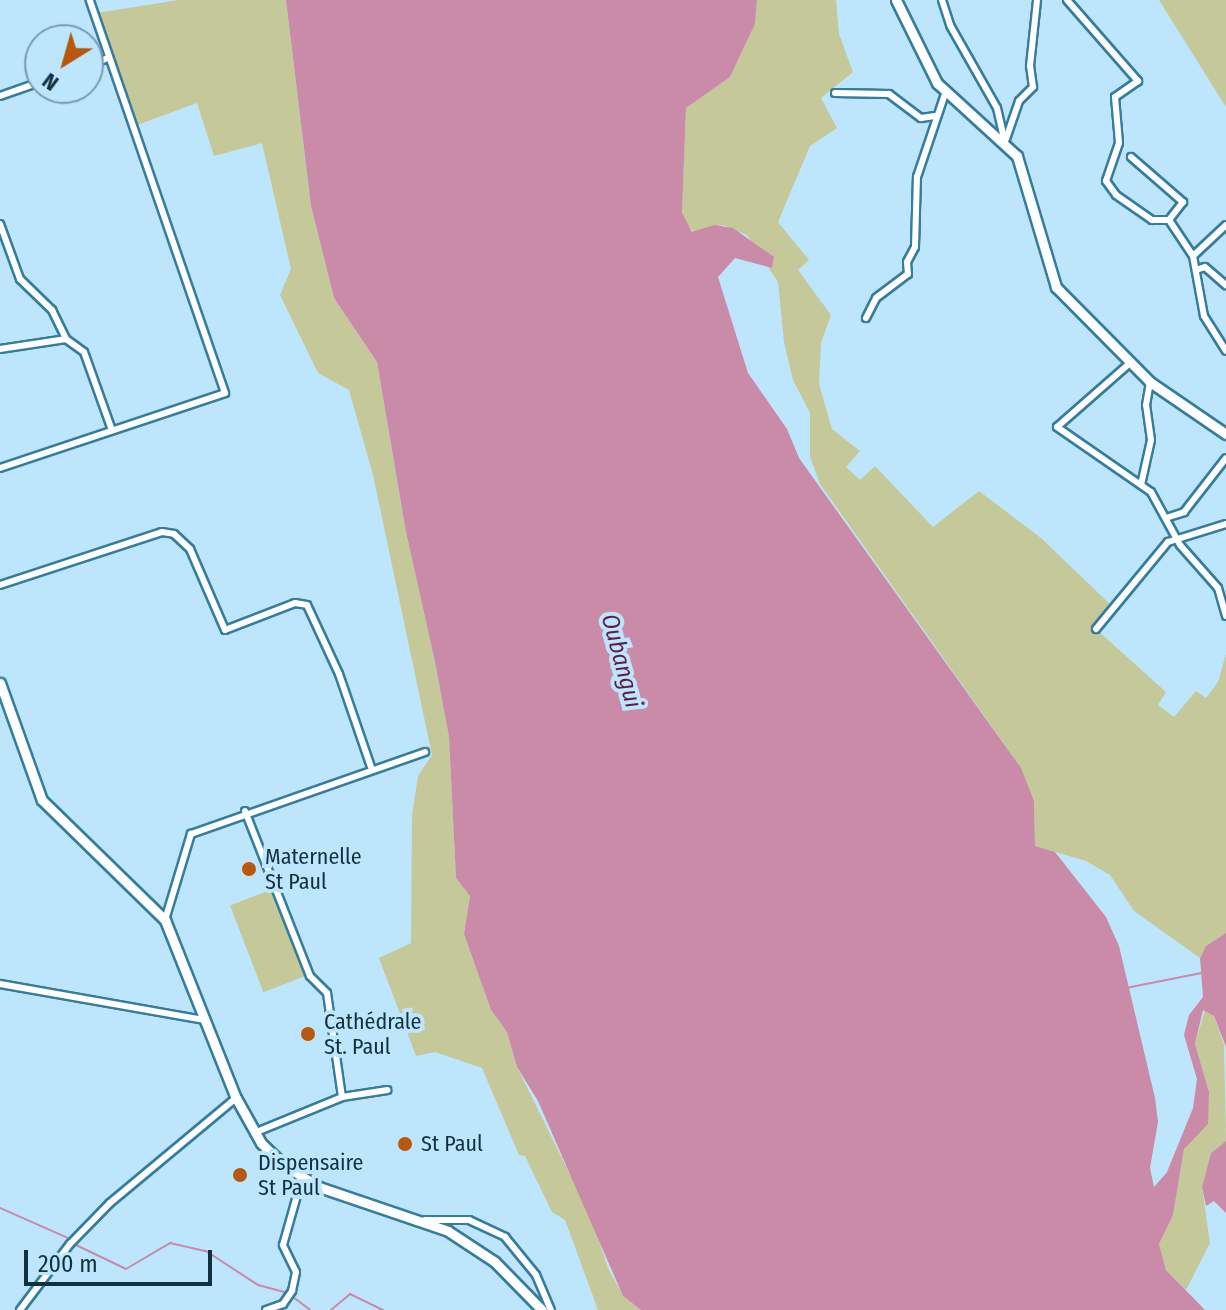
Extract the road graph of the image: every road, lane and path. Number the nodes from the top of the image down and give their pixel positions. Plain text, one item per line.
1 (90, 0) edge
2 (896, 0) edge
3 (942, 0) edge
4 (1037, 0) edge
5 (1067, 0) edge
6 (1076, 3) edge
7 (108, 58) junction
8 (104, 60) edge
9 (24, 88) edge
10 (835, 93) dead end
11 (945, 94) junction
12 (0, 96) edge
13 (935, 116) junction
14 (1005, 142) junction
15 (1131, 157) dead end
16 (1169, 220) junction
17 (0, 224) edge
18 (1226, 225) edge
19 (1193, 256) junction
20 (1196, 270) junction
21 (1226, 285) edge
22 (866, 318) dead end
23 (66, 339) junction
24 (0, 349) edge
25 (1226, 351) edge
26 (1130, 363) junction
27 (1150, 382) junction
28 (112, 430) junction
29 (1226, 434) edge
30 (1226, 458) edge
31 (0, 468) edge
32 (1141, 485) junction
33 (1169, 517) junction
34 (1226, 524) edge
35 (1175, 537) junction
36 (0, 585) edge
37 (1226, 616) edge
38 (1096, 629) dead end
39 (0, 683) edge
40 (425, 752) dead end
41 (371, 767) junction
42 (245, 811) junction
43 (165, 920) junction
44 (0, 984) edge
45 (206, 1020) junction
46 (387, 1090) dead end
47 (342, 1097) junction
48 (236, 1098) junction
49 (254, 1133) junction
50 (302, 1178) junction
51 (425, 1220) junction
52 (288, 1299) junction
53 (20, 1310) edge
54 (266, 1310) edge
55 (292, 1310) edge
56 (542, 1310) edge
57 (551, 1310) edge

1 - 7 street
2 - 11 main road
3 - 14 street
4 - 14 street
5 - 6 street
6 - 16 street
7 - 8 street
7 - 28 street
9 - 12 street
10 - 13 street
11 - 13 street
11 - 14 main road
13 - 22 street
14 - 26 main road
15 - 16 street
16 - 19 street
17 - 23 street
18 - 19 street
19 - 20 street
20 - 21 street
20 - 25 street
23 - 24 street
23 - 28 street
26 - 27 main road
26 - 32 street
27 - 29 main road
27 - 32 street
28 - 31 street
30 - 33 street
32 - 33 street
33 - 35 street
34 - 35 street
35 - 37 street
35 - 38 street
36 - 41 street
39 - 43 main road
40 - 41 street
41 - 42 street
42 - 43 street
42 - 47 street
43 - 45 main road
44 - 45 street
45 - 48 main road
46 - 47 street
47 - 49 street
48 - 49 main road
48 - 53 street
49 - 50 main road
50 - 51 main road
50 - 52 street
51 - 56 main road
51 - 57 street
52 - 54 street
52 - 55 street

